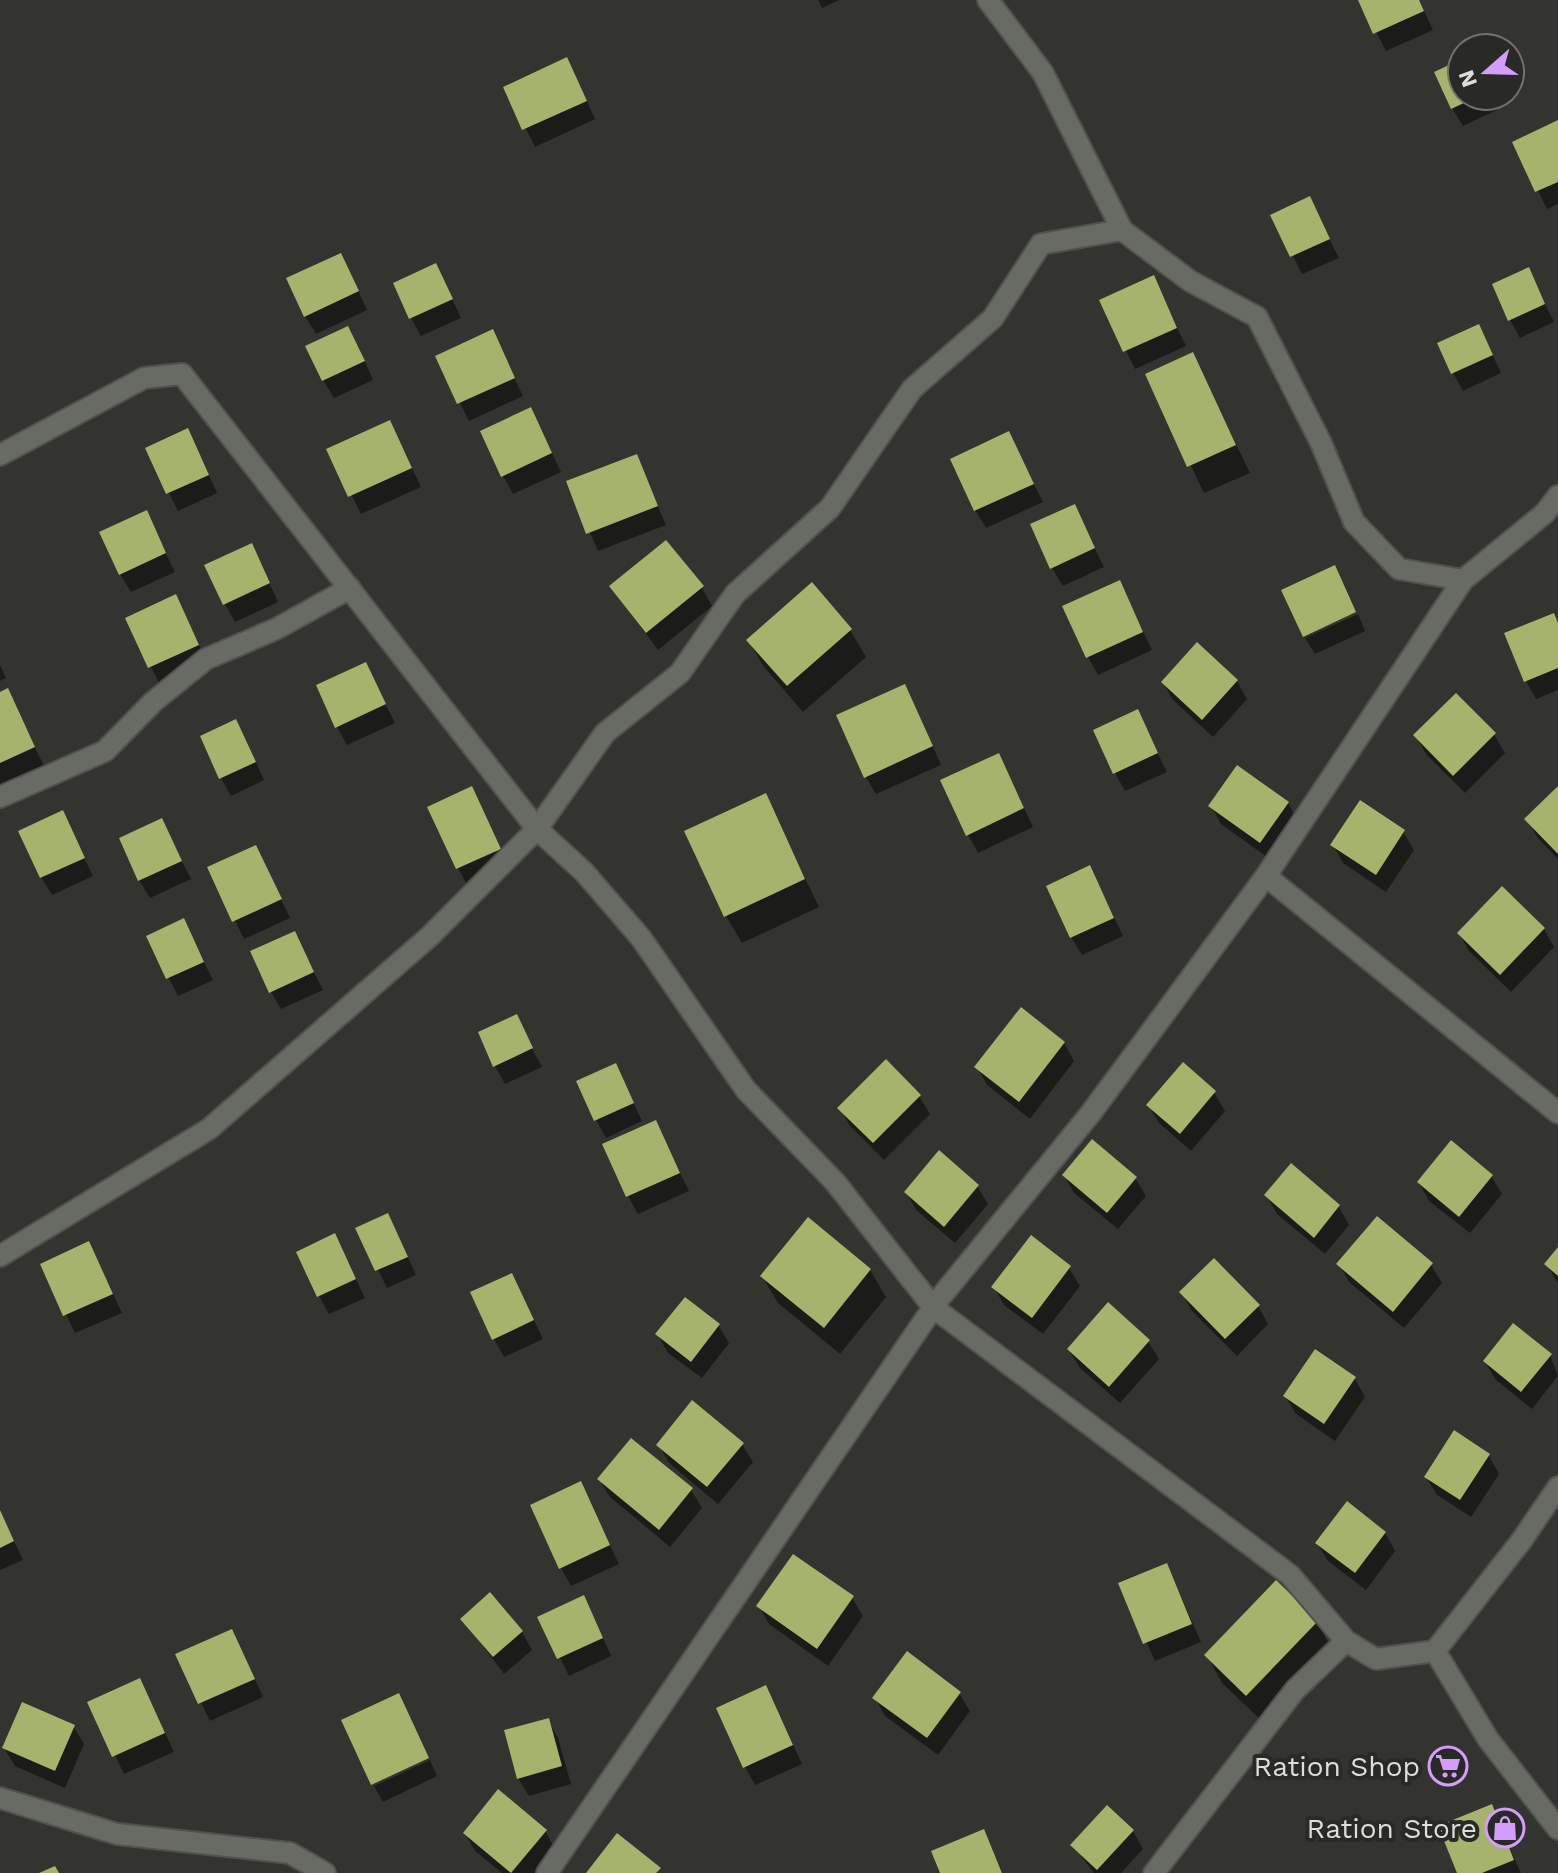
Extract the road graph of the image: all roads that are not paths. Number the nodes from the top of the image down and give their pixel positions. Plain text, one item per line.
1 (988, 0) edge
2 (1122, 230) junction
3 (0, 455) edge
4 (1558, 496) edge
5 (1463, 580) junction
6 (350, 588) junction
7 (0, 797) edge
8 (537, 829) junction
9 (1266, 876) junction
10 (1558, 1113) edge
11 (0, 1256) edge
12 (934, 1308) junction
13 (1558, 1487) edge
14 (1346, 1641) junction
15 (1435, 1651) junction
16 (0, 1798) edge
17 (1558, 1829) edge
18 (325, 1873) edge
19 (547, 1873) edge
20 (1154, 1873) edge

1 - 2 street
2 - 5 street
2 - 8 street
3 - 6 street
4 - 5 street
5 - 9 street
6 - 7 street
6 - 8 street
8 - 11 street
8 - 12 street
9 - 10 street
9 - 12 street
12 - 14 street
12 - 19 street
13 - 15 street
14 - 15 street
14 - 20 street
15 - 17 street
16 - 18 street

